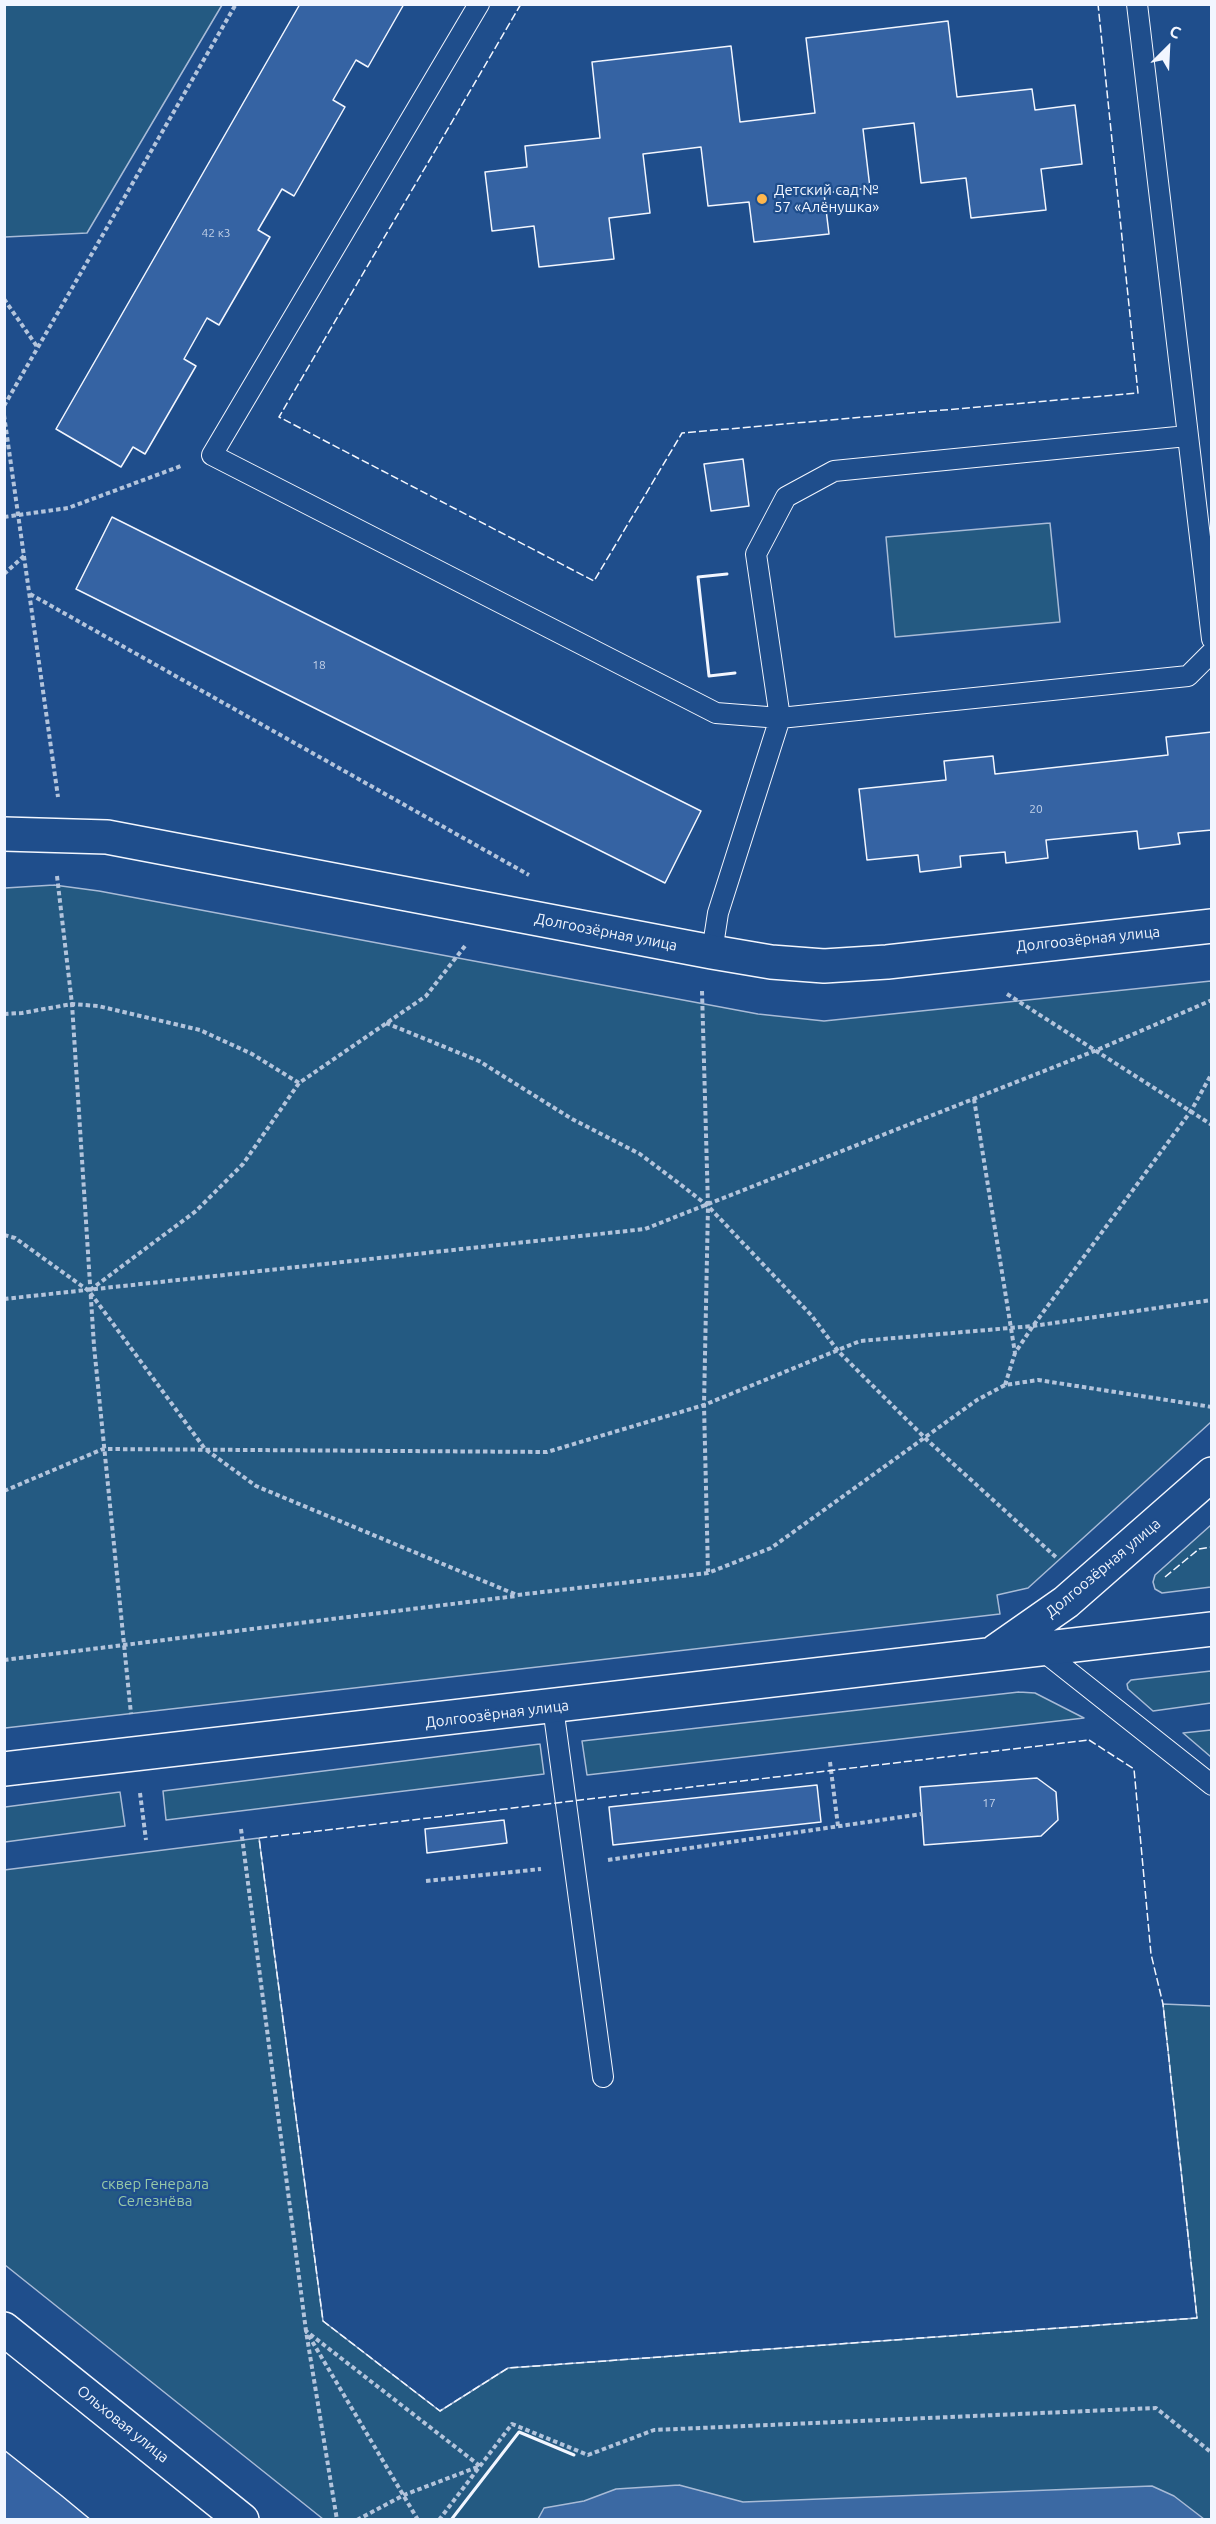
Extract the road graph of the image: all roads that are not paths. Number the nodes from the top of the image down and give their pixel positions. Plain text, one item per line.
1 (479, 4) edge
2 (1137, 4) edge
3 (1187, 436) junction
4 (1212, 639) edge
5 (1212, 652) edge
6 (780, 718) junction
7 (4, 834) edge
8 (1212, 926) edge
9 (712, 952) junction
10 (1212, 1474) edge
11 (1212, 1629) edge
12 (1039, 1648) junction
13 (990, 1656) junction
14 (553, 1707) junction
15 (4, 1769) edge
16 (1212, 1785) edge
17 (603, 2077) dead end
18 (4, 2329) edge
19 (242, 2520) edge

1 - 6 lane
2 - 3 lane
3 - 4 lane
3 - 6 lane
5 - 6 lane
6 - 9 lane
7 - 9 street, Долгоозёрная улица
8 - 9 street, Долгоозёрная улица
10 - 13 street, Долгоозёрная улица
11 - 12 street, Долгоозёрная улица
12 - 13 street, Долгоозёрная улица
12 - 16 lane
13 - 14 street, Долгоозёрная улица
14 - 15 street, Долгоозёрная улица
14 - 17 lane
18 - 19 street, Ольховая улица

